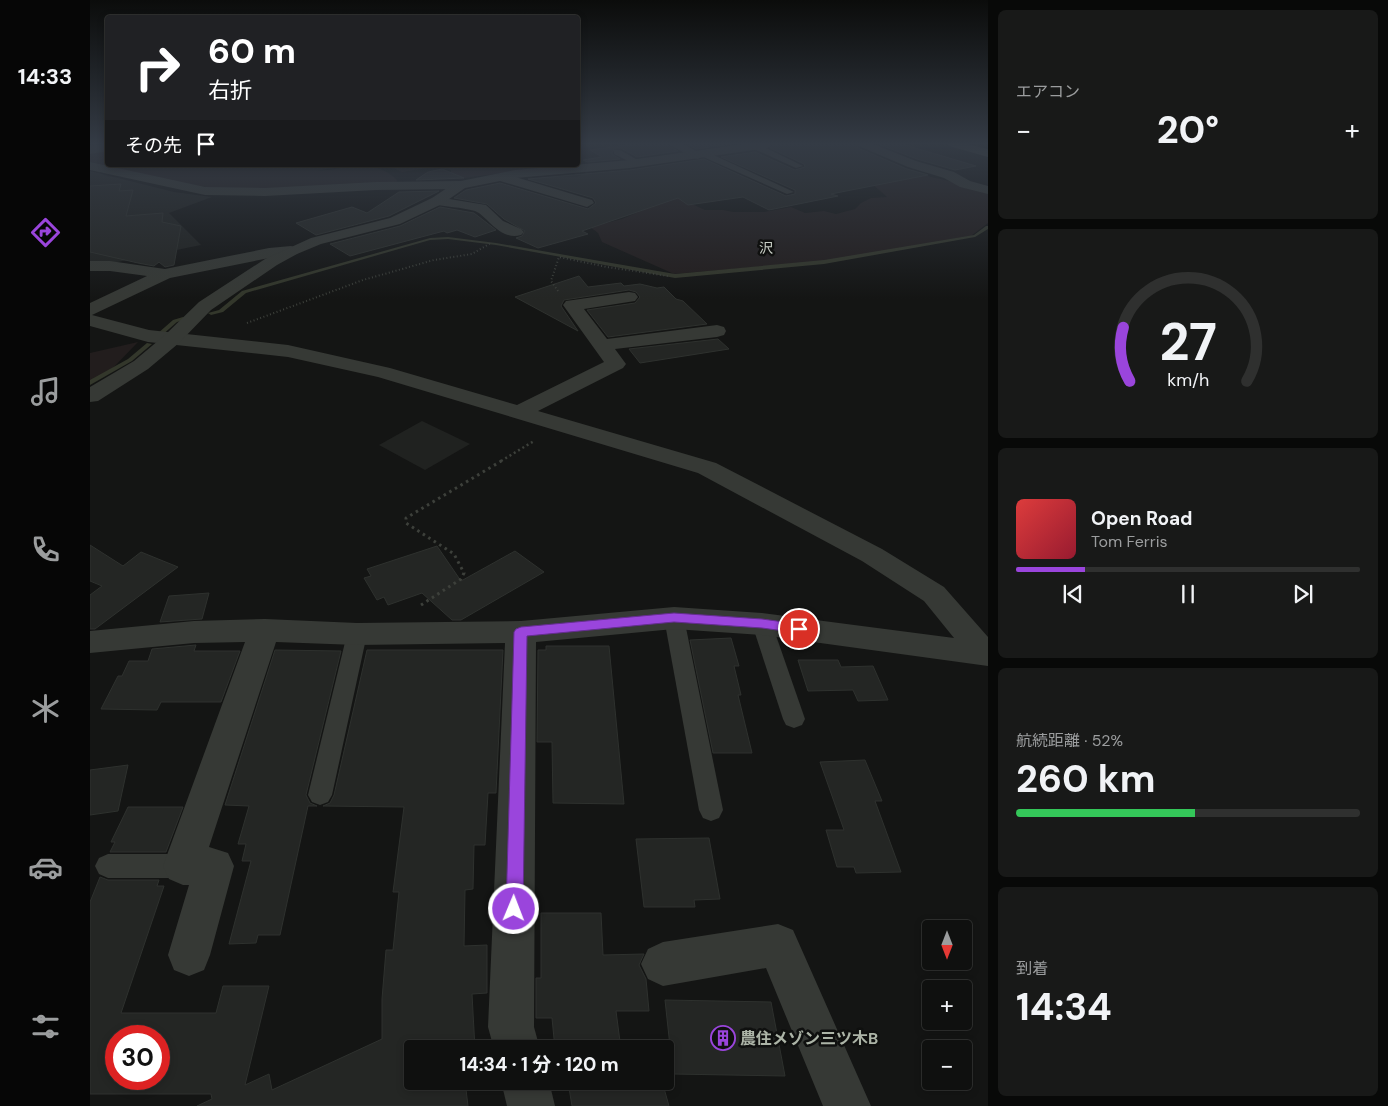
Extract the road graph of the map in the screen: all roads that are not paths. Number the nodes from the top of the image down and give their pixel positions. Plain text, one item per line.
1 (445, 196) edge
2 (563, 196) edge
3 (437, 201) junction
4 (587, 203) dead end
5 (516, 232) dead end
6 (291, 250) junction
7 (90, 266) edge
8 (165, 274) junction
9 (628, 297) dead end
10 (90, 310) edge
11 (90, 320) edge
12 (717, 330) dead end
13 (172, 340) junction
14 (603, 345) junction
15 (90, 396) edge
16 (520, 412) junction
17 (674, 618) junction
18 (762, 624) junction
19 (265, 630) junction
20 (521, 632) junction
21 (357, 634) junction
22 (90, 642) edge
23 (986, 654) edge
24 (794, 719) dead end
25 (320, 795) dead end
26 (711, 810) dead end
27 (108, 866) dead end
28 (183, 866) junction
29 (189, 955) dead end
30 (663, 964) dead end
31 (515, 1040) edge
32 (527, 1090) edge
33 (531, 1106) edge
34 (847, 1106) edge

1 - 3 street
2 - 4 street
3 - 5 street
3 - 6 street
6 - 8 street
6 - 13 street
7 - 8 street
8 - 10 street
9 - 14 street
11 - 13 street
12 - 14 street
13 - 15 street
13 - 16 street
14 - 16 street
16 - 23 street
17 - 18 street
17 - 20 street
17 - 26 lane
18 - 23 street
18 - 24 lane
19 - 21 street
19 - 22 street
19 - 28 street
20 - 21 street
20 - 31 street
21 - 25 lane
27 - 28 lane
28 - 29 street
30 - 34 street
32 - 33 street

